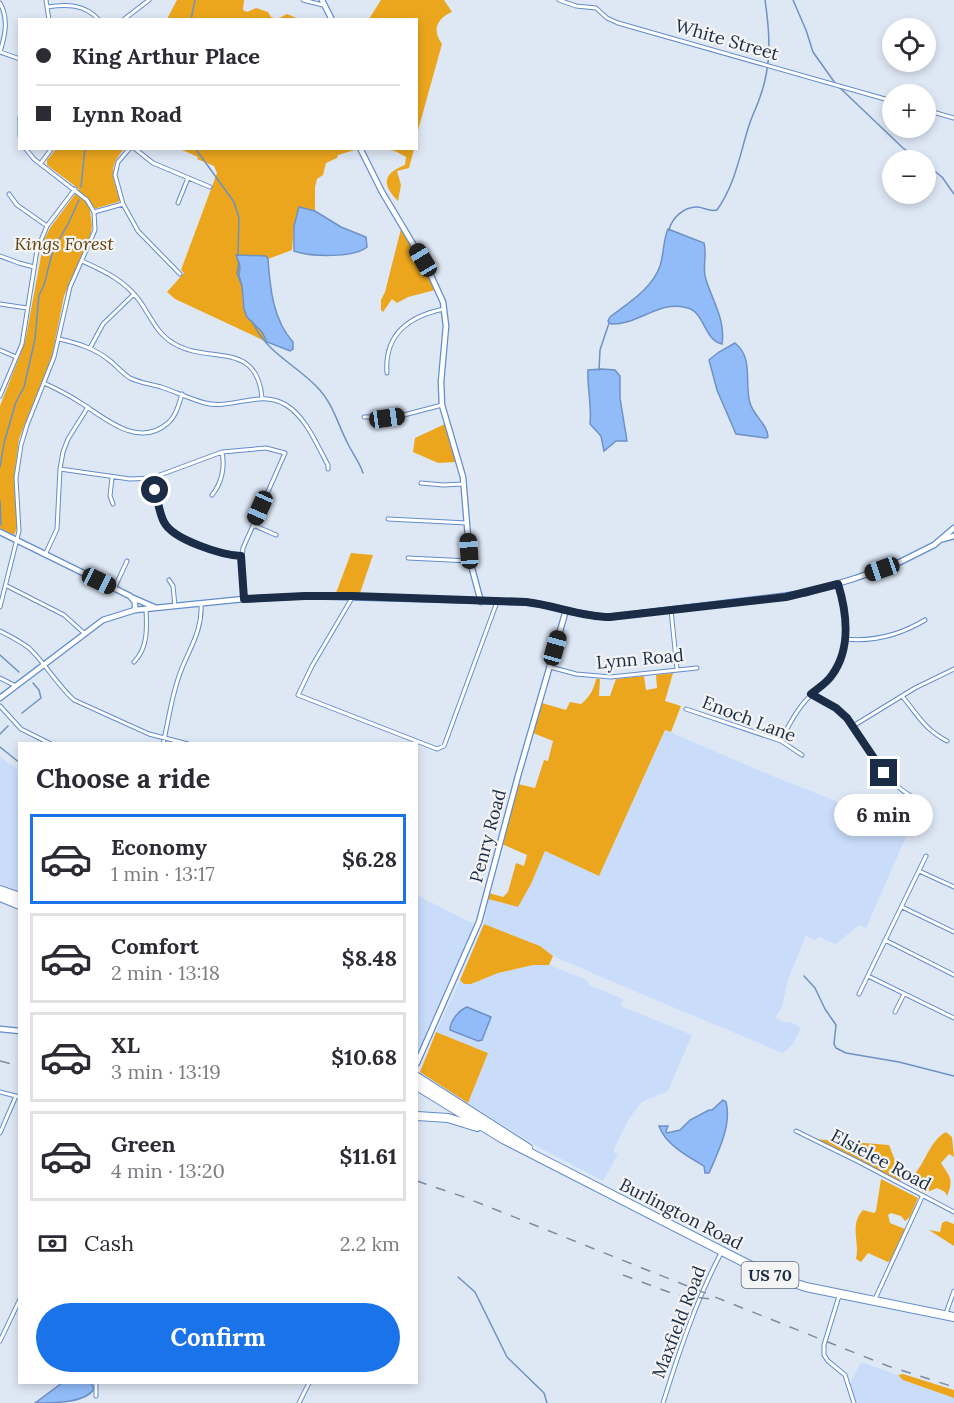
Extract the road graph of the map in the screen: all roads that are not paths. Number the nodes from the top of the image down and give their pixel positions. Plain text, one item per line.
1 (46, 0) edge
2 (149, 0) edge
3 (303, 0) edge
4 (559, 0) edge
5 (323, 2) edge
6 (0, 3) edge
7 (47, 7) junction
8 (49, 18) edge
9 (97, 18) edge
10 (126, 18) edge
11 (331, 18) edge
12 (0, 52) edge
13 (18, 58) edge
14 (882, 97) edge
15 (936, 113) edge
16 (954, 118) edge
17 (27, 150) edge
18 (51, 150) edge
19 (130, 150) edge
20 (135, 150) edge
21 (361, 150) edge
22 (41, 163) junction
23 (189, 178) junction
24 (210, 187) dead end
25 (75, 189) junction
26 (9, 194) dead end
27 (178, 203) dead end
28 (123, 204) junction
29 (94, 212) junction
30 (47, 226) junction
31 (0, 256) edge
32 (82, 261) junction
33 (34, 267) junction
34 (180, 274) dead end
35 (134, 294) junction
36 (0, 304) edge
37 (27, 308) junction
38 (444, 309) junction
39 (59, 339) junction
40 (90, 348) junction
41 (0, 350) edge
42 (16, 357) junction
43 (387, 373) dead end
44 (44, 383) junction
45 (182, 394) junction
46 (0, 396) edge
47 (262, 398) junction
48 (442, 405) junction
49 (88, 407) junction
50 (364, 417) dead end
51 (222, 452) junction
52 (60, 469) junction
53 (328, 469) dead end
54 (112, 478) junction
55 (152, 478) junction
56 (421, 483) dead end
57 (465, 484) junction
58 (212, 495) dead end
59 (113, 504) dead end
60 (388, 519) dead end
61 (467, 523) junction
62 (253, 525) junction
63 (954, 528) edge
64 (0, 532) edge
65 (276, 535) dead end
66 (954, 536) edge
67 (941, 540) junction
68 (17, 541) junction
69 (45, 555) junction
70 (241, 556) junction
71 (408, 558) dead end
72 (128, 561) dead end
73 (470, 561) junction
74 (169, 580) dead end
75 (838, 584) junction
76 (7, 586) junction
77 (114, 589) junction
78 (130, 596) junction
79 (353, 596) junction
80 (244, 599) junction
81 (480, 602) junction
82 (497, 602) junction
83 (201, 604) junction
84 (175, 606) junction
85 (0, 607) edge
86 (156, 608) junction
87 (146, 609) junction
88 (135, 610) junction
89 (566, 610) junction
90 (671, 610) junction
91 (925, 621) dead end
92 (0, 631) edge
93 (84, 633) junction
94 (845, 639) junction
95 (134, 662) dead end
96 (43, 664) junction
97 (550, 667) junction
98 (697, 668) dead end
99 (677, 669) junction
100 (954, 669) edge
101 (0, 678) edge
102 (16, 686) junction
103 (811, 694) junction
104 (902, 696) junction
105 (0, 698) edge
106 (0, 706) edge
107 (686, 709) dead end
108 (853, 726) junction
109 (164, 738) junction
110 (781, 741) junction
111 (947, 741) dead end
112 (47, 742) edge
113 (163, 742) edge
114 (180, 742) edge
115 (416, 742) edge
116 (418, 743) edge
117 (802, 755) dead end
118 (920, 801) dead end
119 (926, 856) dead end
120 (919, 871) junction
121 (954, 887) edge
122 (0, 890) edge
123 (18, 896) edge
124 (0, 897) edge
125 (18, 904) edge
126 (901, 906) junction
127 (954, 932) edge
128 (885, 940) junction
129 (954, 975) edge
130 (868, 976) junction
131 (859, 994) dead end
132 (904, 994) junction
133 (896, 1012) dead end
134 (954, 1018) edge
135 (0, 1029) edge
136 (18, 1031) edge
137 (418, 1061) edge
138 (418, 1078) edge
139 (418, 1087) edge
140 (0, 1092) edge
141 (18, 1097) edge
142 (418, 1116) edge
143 (796, 1131) dead end
144 (0, 1133) edge
145 (503, 1139) junction
146 (539, 1156) junction
147 (922, 1197) junction
148 (954, 1212) edge
149 (722, 1252) junction
150 (954, 1291) edge
151 (839, 1294) junction
152 (874, 1301) junction
153 (18, 1303) edge
154 (950, 1316) edge
155 (0, 1323) edge
156 (7, 1326) junction
157 (0, 1341) edge
158 (96, 1384) edge
159 (308, 1384) edge
160 (96, 1396) dead end
161 (663, 1402) edge
162 (299, 1403) edge
163 (854, 1403) edge

1 - 7 street
2 - 10 street
3 - 5 street
4 - 14 street, White Street
5 - 11 street
6 - 12 street
7 - 8 street
7 - 9 street
12 - 13 street
15 - 16 street
17 - 22 street
18 - 22 street
19 - 28 street
20 - 23 street
21 - 38 street
22 - 25 street
23 - 24 street
23 - 27 street
25 - 29 street
25 - 30 street
26 - 30 street
28 - 29 street
28 - 34 street
29 - 32 street
30 - 33 street
31 - 33 street
32 - 35 street
32 - 39 street
33 - 37 street
35 - 40 street
35 - 47 street
36 - 37 street
37 - 42 street
38 - 43 street
38 - 48 street
39 - 40 street
39 - 44 street
40 - 45 street
41 - 42 street
42 - 46 street
44 - 49 street
44 - 68 street
45 - 47 street
45 - 49 street
47 - 53 street
48 - 50 street
48 - 57 street
49 - 52 street
51 - 55 street
51 - 58 street
51 - 62 street
52 - 54 street
52 - 69 street
54 - 55 street
54 - 59 street
55 - 70 street
56 - 57 street
57 - 61 street
60 - 61 street
61 - 73 street
62 - 65 street
62 - 70 street
63 - 67 street
64 - 68 street
66 - 67 street
67 - 75 street
68 - 69 street
68 - 76 street
69 - 77 street
70 - 80 street
71 - 73 street
72 - 77 street
73 - 81 street
74 - 84 street
75 - 90 street
75 - 94 street
76 - 85 street
76 - 93 street
77 - 78 street
78 - 86 street
78 - 88 street
79 - 80 street
79 - 81 street
79 - 115 street
80 - 83 street
81 - 82 street
82 - 89 street
82 - 116 street
83 - 84 street
83 - 109 street
84 - 86 street
86 - 87 street
87 - 88 street
87 - 95 street
88 - 93 street
89 - 90 street
89 - 97 street, Penry Road
90 - 99 street
91 - 94 street
92 - 96 street
93 - 96 street
94 - 103 street
96 - 102 street
96 - 109 street
97 - 99 street, Lynn Road
97 - 137 street, Penry Road
98 - 99 street, Lynn Road
100 - 104 street
101 - 102 street
102 - 105 street
103 - 108 street
103 - 110 street
104 - 108 street
104 - 111 street
106 - 112 street
107 - 110 street, Enoch Lane
108 - 118 street
109 - 113 street
109 - 114 street
110 - 117 street, Enoch Lane
119 - 120 street
120 - 121 street
120 - 126 street
122 - 123 highway
124 - 125 highway
126 - 127 street
126 - 128 street
128 - 129 street
128 - 130 street
130 - 131 street
130 - 132 street
132 - 133 street
132 - 134 street
135 - 136 street
138 - 146 highway, US 70
139 - 145 highway, US 70
140 - 141 street
141 - 144 street
142 - 145 highway
143 - 147 street, Elsielee Road
145 - 146 highway, US 70
146 - 149 highway, Burlington Road / US 70
147 - 148 street, Elsielee Road
147 - 152 street
149 - 151 highway, Burlington Road / US 70
149 - 161 street, Maxfield Road
150 - 154 street
151 - 152 highway, Burlington Road / US 70
151 - 163 street
152 - 154 highway, Burlington Road / US 70
153 - 156 street
155 - 156 street
156 - 157 street
158 - 160 street
159 - 162 street

